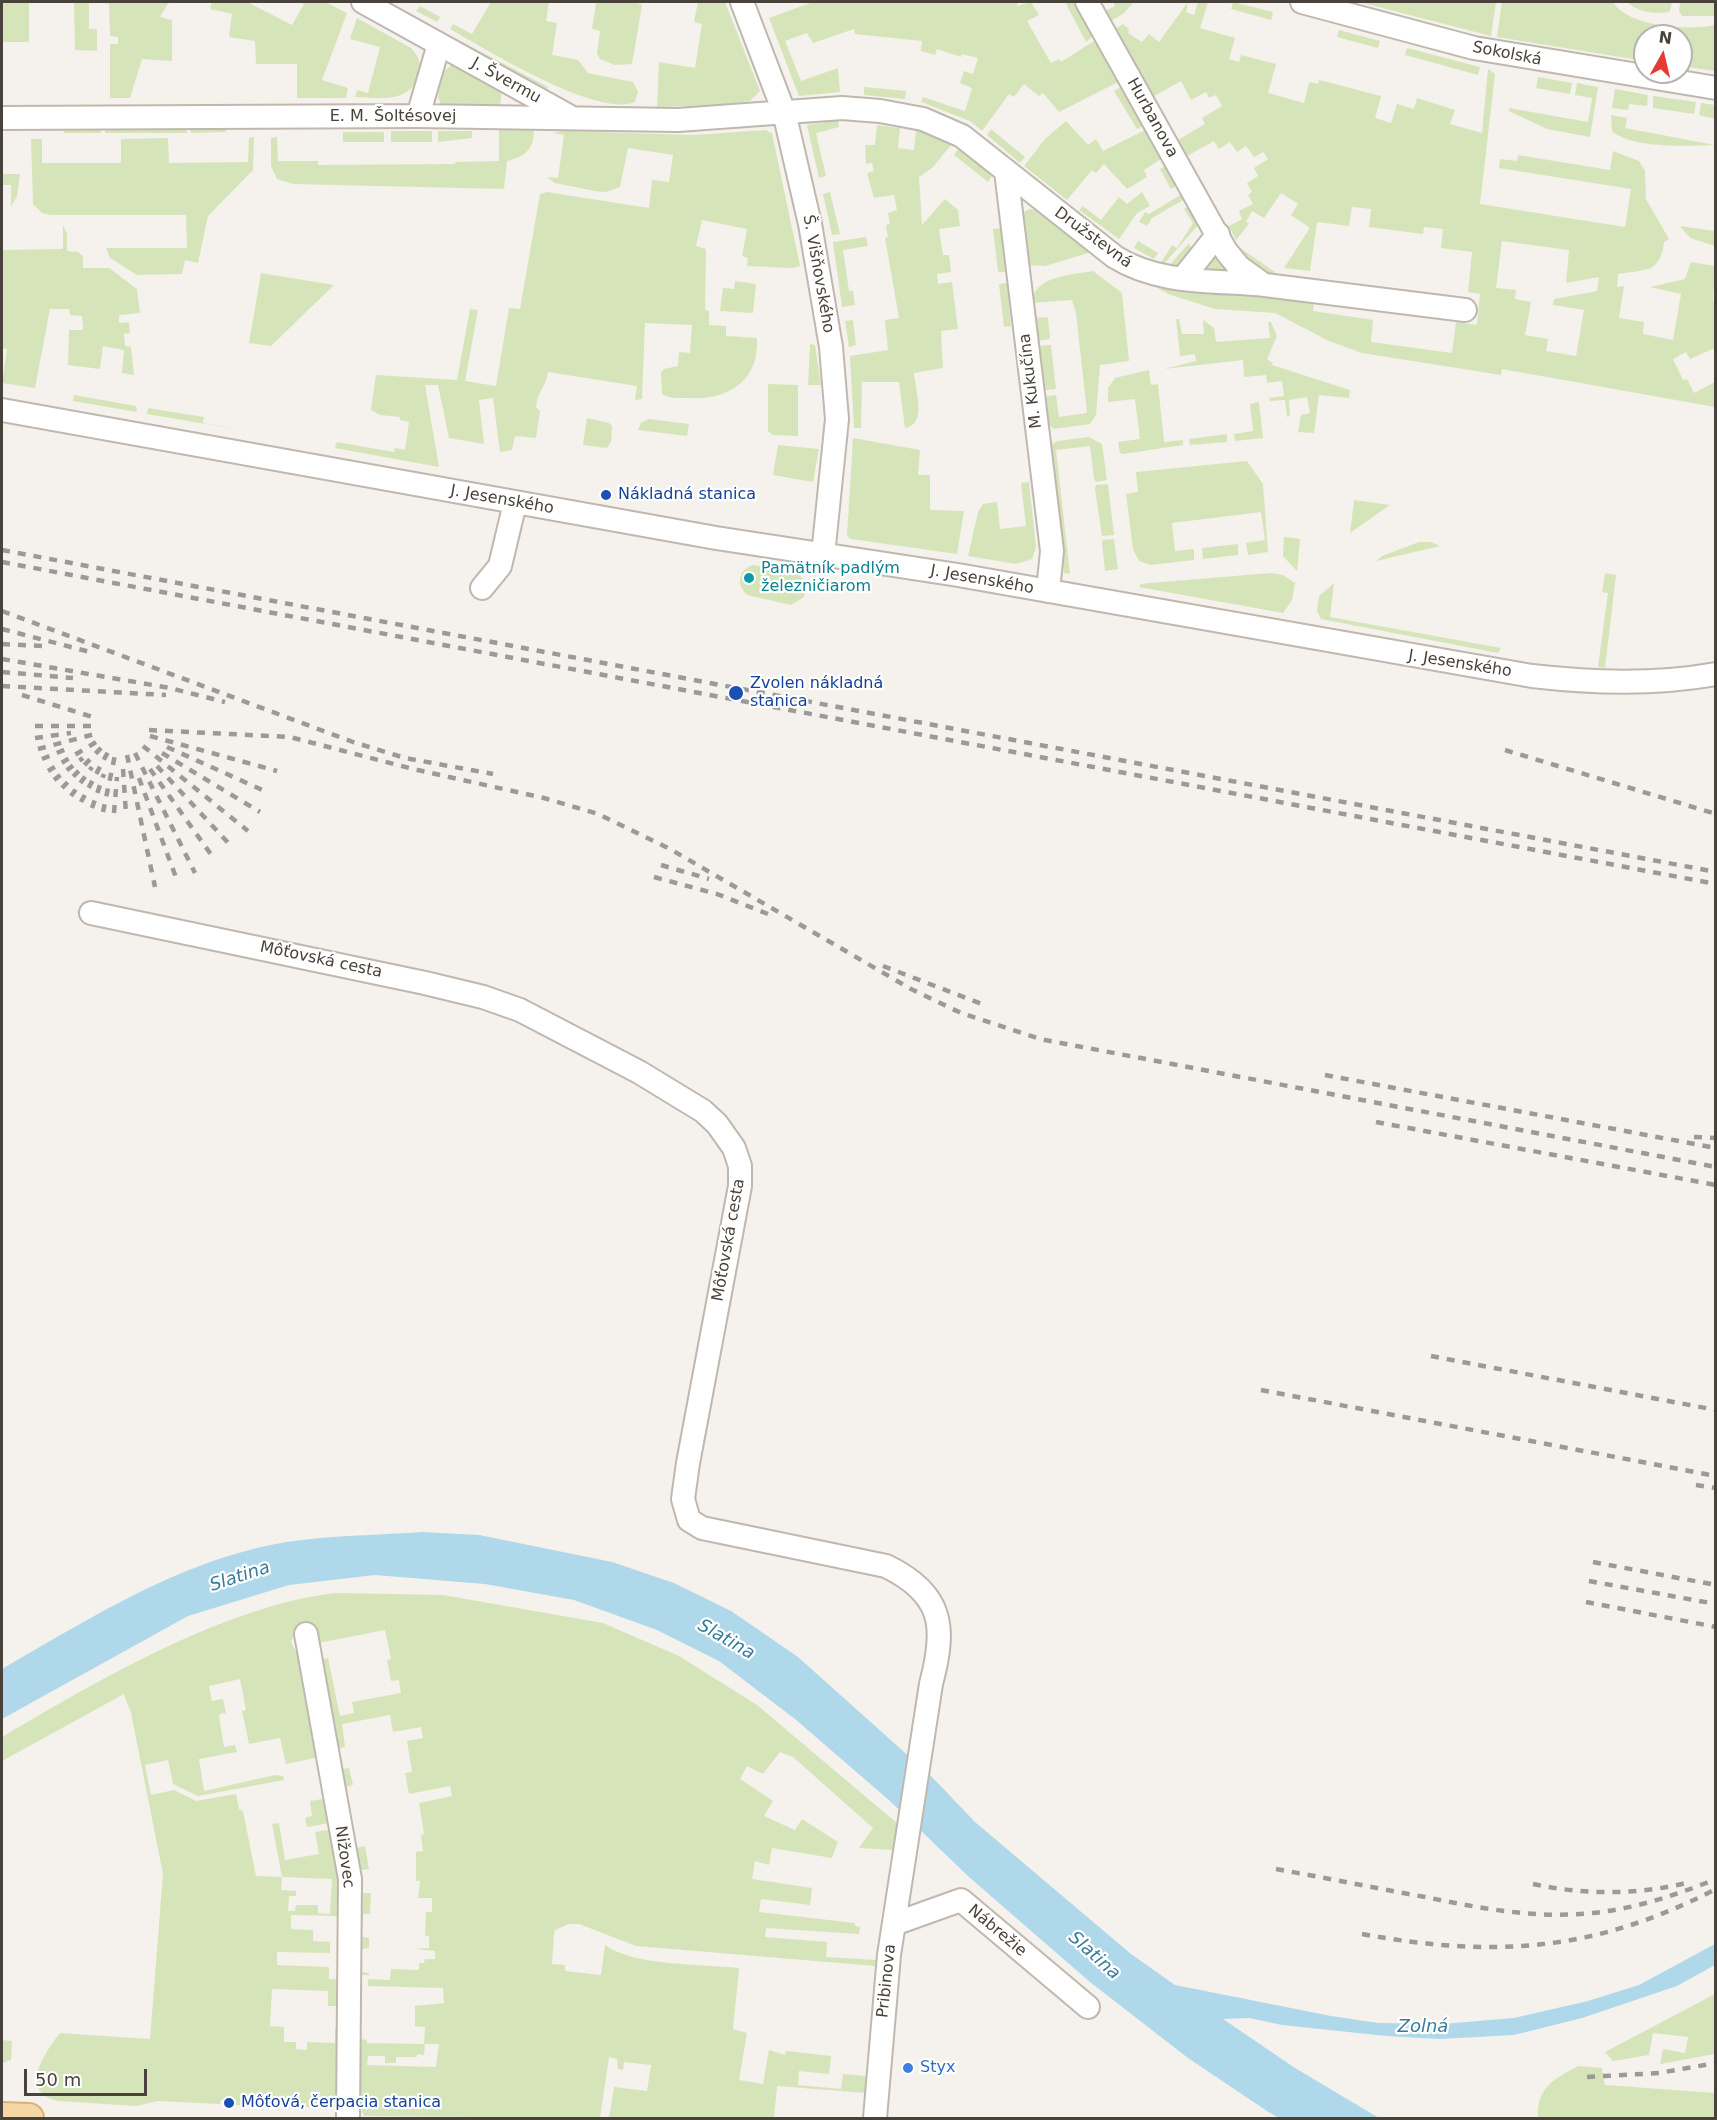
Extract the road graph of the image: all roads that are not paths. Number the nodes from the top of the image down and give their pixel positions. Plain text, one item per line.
1 (363, 2) edge
2 (742, 2) edge
3 (1087, 2) edge
4 (1309, 2) edge
5 (439, 44) junction
6 (1716, 88) edge
7 (784, 112) junction
8 (418, 116) junction
9 (2, 118) edge
10 (573, 118) junction
11 (1006, 171) junction
12 (1218, 234) junction
13 (1183, 278) junction
14 (1264, 285) junction
15 (1465, 310) dead end
16 (2, 410) edge
17 (515, 503) junction
18 (823, 555) junction
19 (482, 588) dead end
20 (1048, 591) junction
21 (1716, 674) edge
22 (91, 913) dead end
23 (306, 1634) dead end
24 (905, 1844) joint
25 (894, 1924) junction
26 (1088, 2007) dead end
27 (2, 2117) edge
28 (28, 2118) edge
29 (348, 2118) edge
30 (875, 2118) edge

1 - 5 street, J. Švermu
2 - 7 street, Š. Višňovského
3 - 12 street, Hurbanova
4 - 6 street, Sokolská
5 - 8 street
5 - 10 street, J. Švermu
7 - 10 street, E. M. Šoltésovej
7 - 11 street, Družstevná
7 - 18 street, Š. Višňovského
8 - 9 street, E. M. Šoltésovej
8 - 10 street, E. M. Šoltésovej
11 - 13 street, Družstevná
11 - 20 street, M. Kukučína
12 - 13 street
12 - 14 street, Hurbanova
13 - 14 street, Družstevná
14 - 15 street, Družstevná
16 - 17 street, J. Jesenského
17 - 18 street, J. Jesenského
17 - 19 street
18 - 20 street, J. Jesenského
20 - 21 street, J. Jesenského
22 - 24 street, Môťovská cesta
23 - 29 street, Nižovec
24 - 25 street, Pribinova
25 - 26 street, Nábrežie
25 - 30 street, Pribinova
27 - 28 main road

